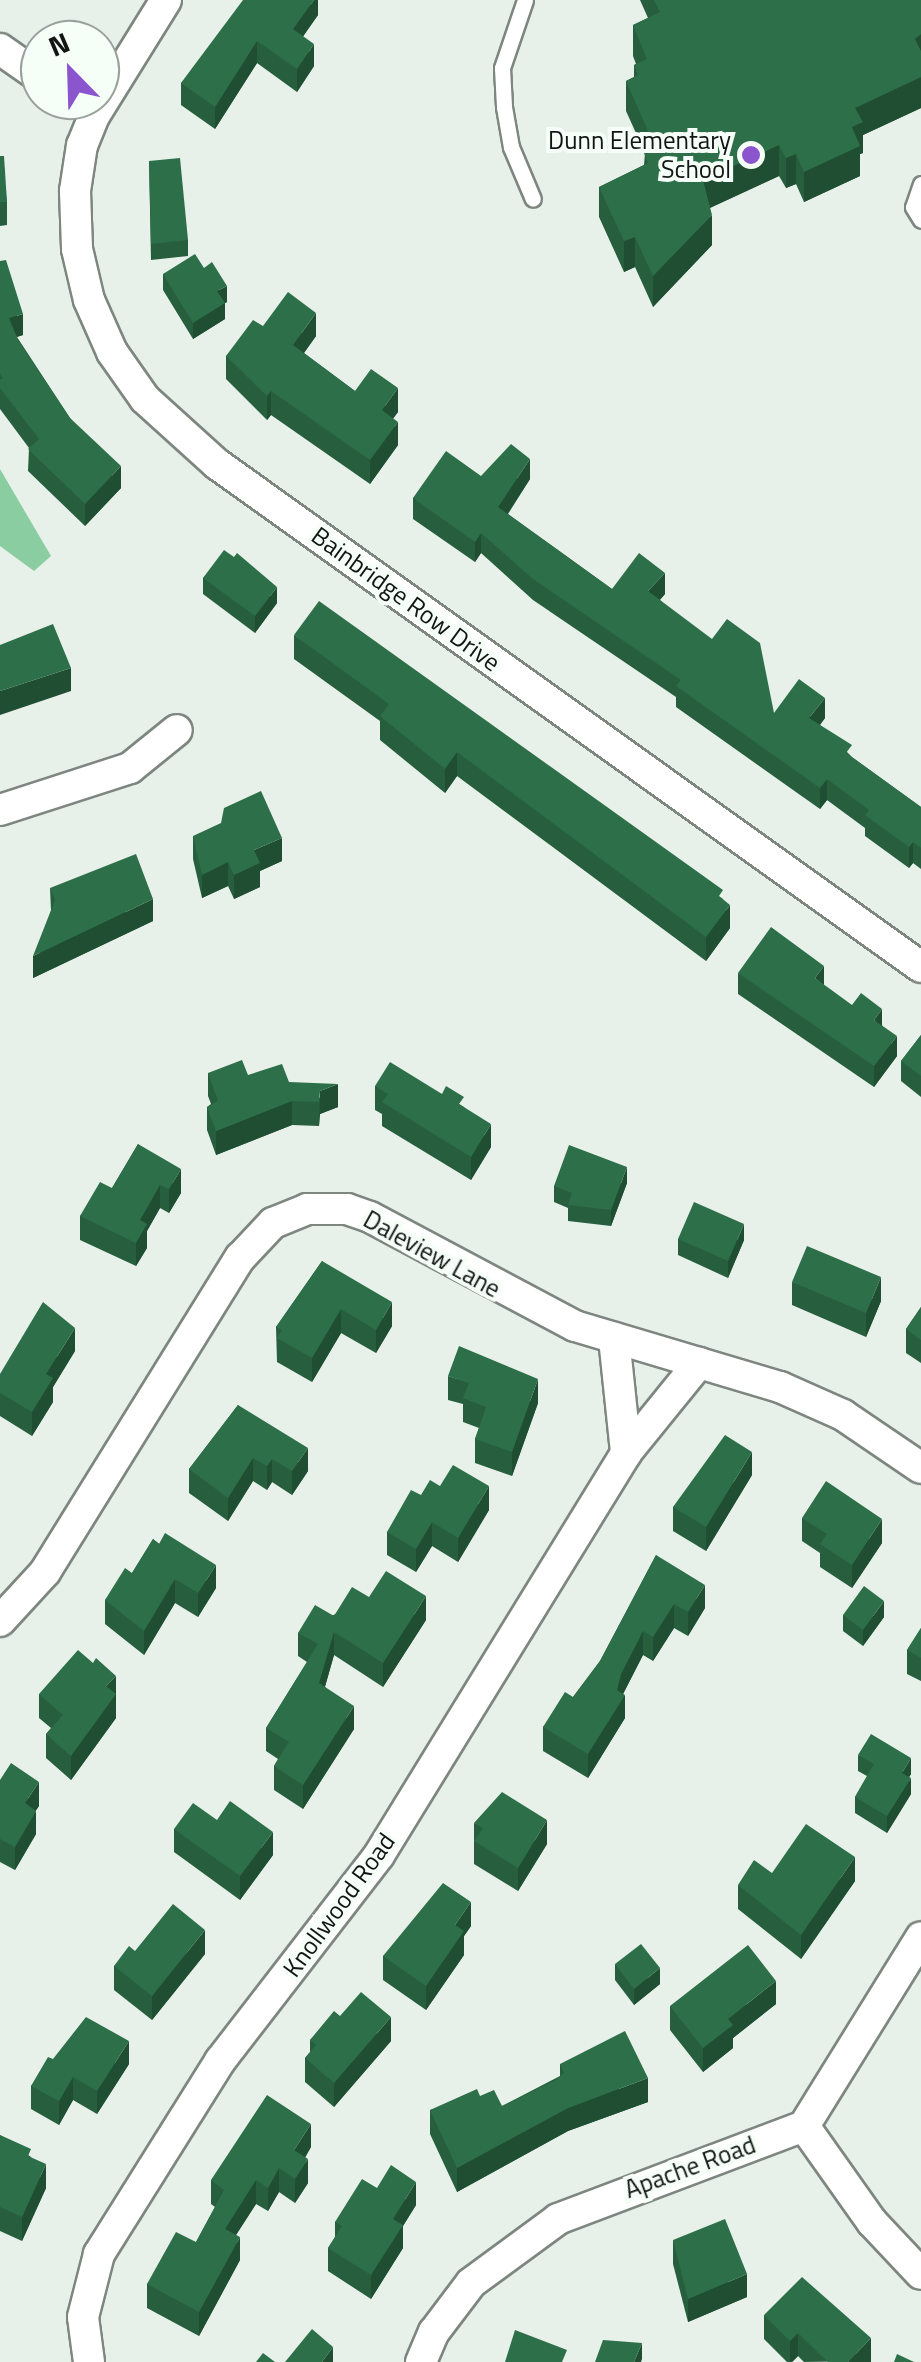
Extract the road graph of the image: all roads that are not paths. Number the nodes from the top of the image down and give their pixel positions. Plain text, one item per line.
1 (166, 0) edge
2 (524, 0) edge
3 (120, 60) edge
4 (83, 120) edge
5 (921, 184) edge
6 (533, 199) dead end
7 (921, 220) edge
8 (176, 730) dead end
9 (0, 810) edge
10 (921, 967) edge
11 (614, 1338) junction
12 (699, 1363) junction
13 (626, 1453) junction
14 (921, 1468) edge
15 (0, 1622) edge
16 (921, 1937) edge
17 (804, 2126) junction
18 (921, 2274) edge
19 (90, 2362) edge
20 (421, 2362) edge

1 - 3 street, Bainbridge Row Drive
2 - 6 lane
4 - 10 street, Bainbridge Row Drive
5 - 7 lane
8 - 9 street
11 - 12 street, Daleview Lane
11 - 13 street
11 - 15 street, Daleview Lane
12 - 13 street, Knollwood Road
12 - 14 street, Daleview Lane
13 - 19 street, Knollwood Road
16 - 17 street
17 - 18 street
17 - 20 street, Apache Road

